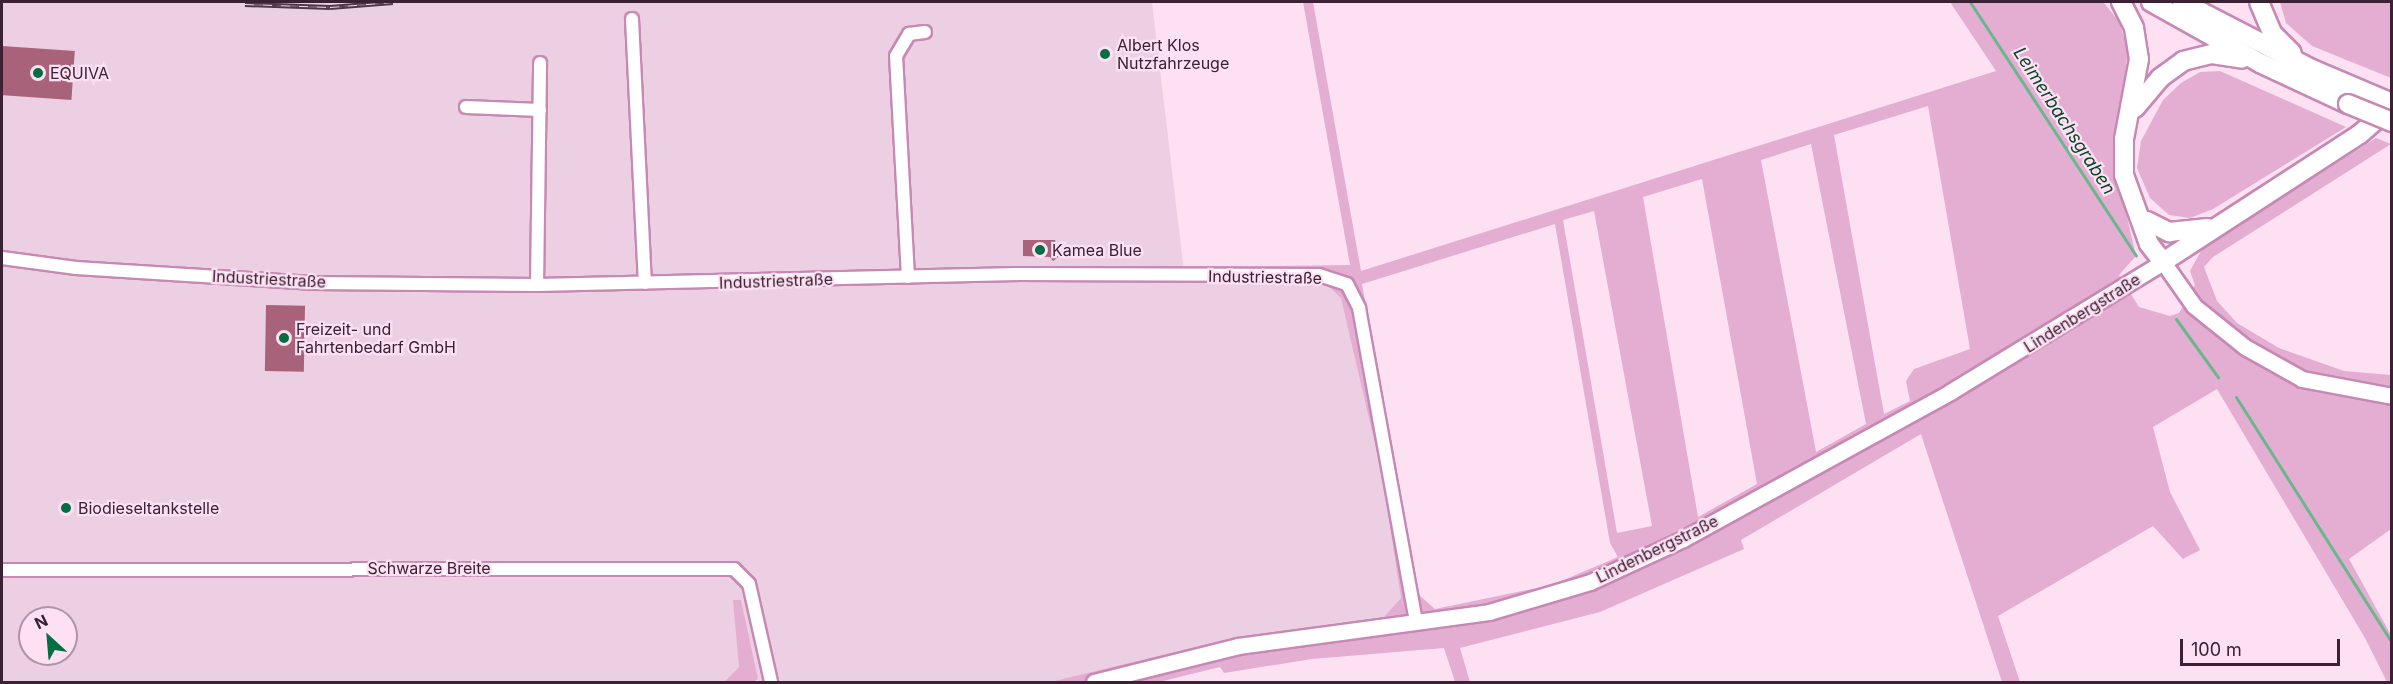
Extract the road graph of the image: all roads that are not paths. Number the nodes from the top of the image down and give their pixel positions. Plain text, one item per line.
1 (2121, 2) edge
2 (2151, 2) edge
3 (2182, 2) edge
4 (2259, 2) edge
5 (632, 19) dead end
6 (925, 32) dead end
7 (540, 63) dead end
8 (2260, 63) junction
9 (2312, 69) junction
10 (2391, 104) edge
11 (466, 107) dead end
12 (540, 110) junction
13 (2131, 115) junction
14 (2391, 122) edge
15 (2132, 197) junction
16 (2147, 221) junction
17 (2222, 224) junction
18 (2, 258) edge
19 (2163, 262) junction
20 (908, 277) junction
21 (645, 284) junction
22 (537, 285) junction
23 (2391, 396) edge
24 (2, 570) edge
25 (1416, 623) junction
26 (771, 682) edge
27 (1094, 682) edge

1 - 13 highway
2 - 8 highway
3 - 9 highway
4 - 9 highway
5 - 21 street
6 - 20 street
7 - 12 street
8 - 13 highway
8 - 14 highway, bridge
9 - 10 highway
10 - 17 highway
11 - 12 street
12 - 22 street
13 - 15 highway
15 - 16 highway
15 - 19 highway
16 - 17 highway
16 - 19 highway
17 - 19 highway
18 - 22 street, Industriestraße
19 - 23 main road
19 - 25 main road, Lindenbergstraße
20 - 21 street, Industriestraße
20 - 25 street, Industriestraße
21 - 22 street, Industriestraße
24 - 26 street, Schwarze Breite
25 - 27 main road, Lindenbergstraße

